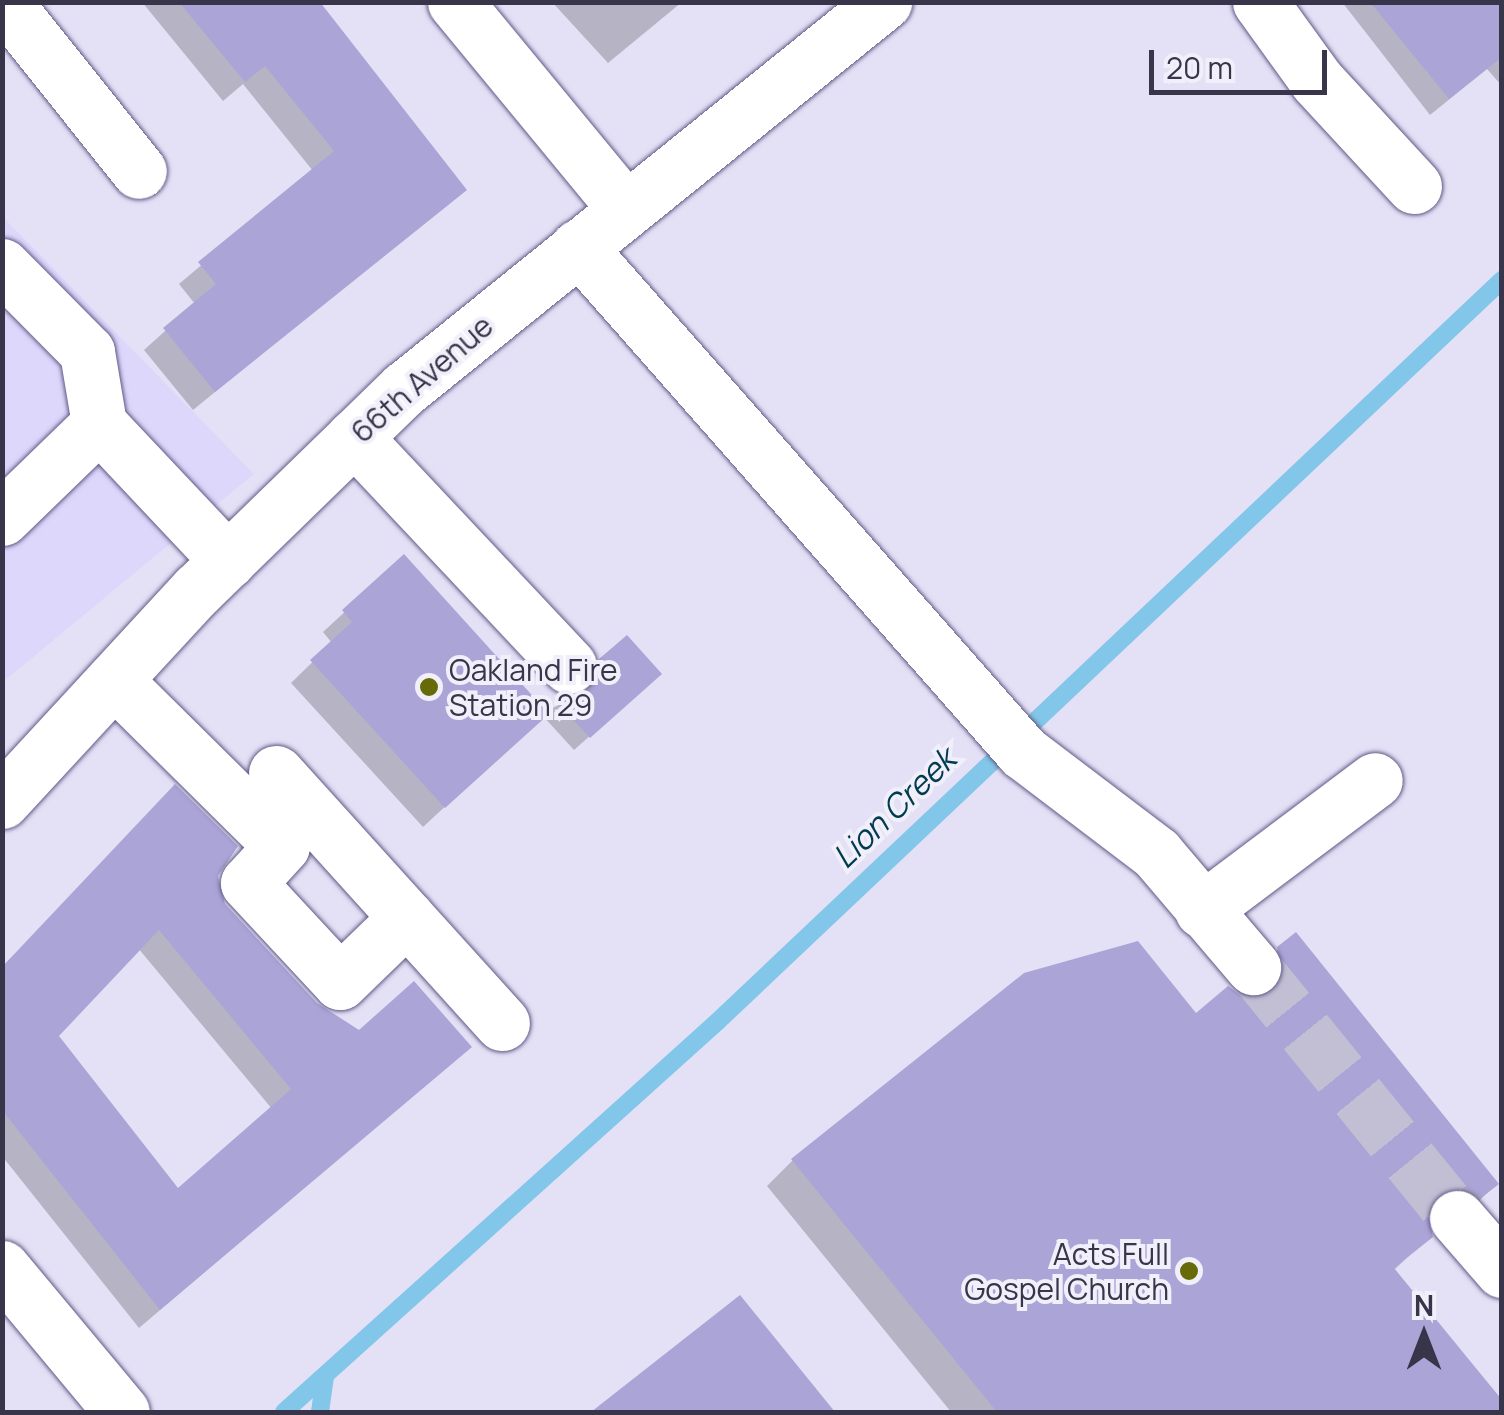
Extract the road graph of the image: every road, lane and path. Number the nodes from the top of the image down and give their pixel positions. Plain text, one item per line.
1 (4, 2) edge
2 (455, 2) edge
3 (884, 2) edge
4 (1260, 2) edge
5 (138, 171) dead end
6 (1414, 186) dead end
7 (624, 208) junction
8 (578, 247) junction
9 (2, 266) edge
10 (99, 424) junction
11 (354, 437) junction
12 (2, 518) edge
13 (228, 561) junction
14 (569, 666) dead end
15 (114, 680) junction
16 (276, 773) dead end
17 (1375, 780) dead end
18 (2, 801) edge
19 (1202, 910) junction
20 (407, 918) junction
21 (1252, 966) tunnel mouth
22 (502, 1023) dead end
23 (1458, 1218) tunnel mouth
24 (2, 1268) edge
25 (1502, 1270) edge
26 (122, 1412) edge

1 - 5 street
2 - 7 street
3 - 7 street, 66th Avenue
4 - 6 street
7 - 8 street, 66th Avenue
8 - 11 street, 66th Avenue
8 - 19 street
9 - 10 street
10 - 12 street
10 - 13 street
11 - 13 street, 66th Avenue
11 - 14 street
13 - 15 street, 66th Avenue
15 - 18 street, 66th Avenue
15 - 20 street
16 - 20 street
17 - 19 street
19 - 21 street
20 - 22 street
23 - 25 street
24 - 26 street

